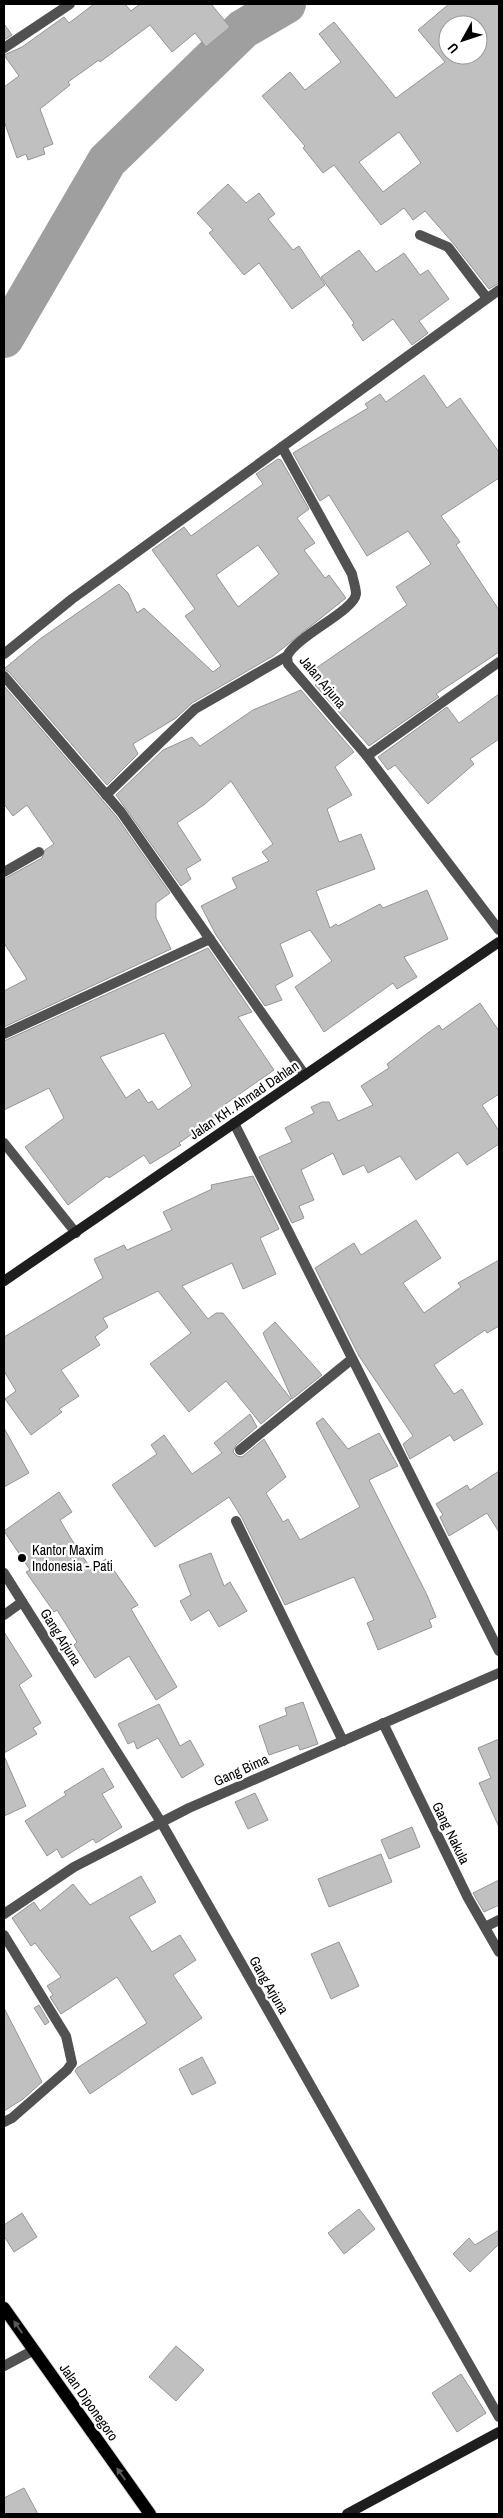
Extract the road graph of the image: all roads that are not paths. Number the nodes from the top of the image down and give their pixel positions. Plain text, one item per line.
1 (70, 4) edge
2 (4, 48) edge
3 (420, 236) dead end
4 (499, 290) edge
5 (488, 298) junction
6 (282, 447) junction
7 (4, 654) edge
8 (287, 656) junction
9 (499, 662) edge
10 (4, 676) edge
11 (367, 756) junction
12 (106, 795) junction
13 (39, 852) dead end
14 (4, 872) edge
15 (499, 930) edge
16 (210, 939) junction
17 (499, 942) edge
18 (4, 1034) edge
19 (305, 1075) junction
20 (234, 1124) junction
21 (4, 1143) edge
22 (76, 1233) junction
23 (4, 1281) edge
24 (352, 1359) junction
25 (240, 1450) dead end
26 (236, 1521) dead end
27 (4, 1573) edge
28 (22, 1602) junction
29 (4, 1616) edge
30 (499, 1651) edge
31 (499, 1673) edge
32 (383, 1723) junction
33 (343, 1741) junction
34 (161, 1822) junction
35 (4, 1914) edge
36 (499, 1920) edge
37 (485, 1927) junction
38 (4, 1935) edge
39 (499, 1952) edge
40 (4, 2122) edge
41 (4, 2308) edge
42 (34, 2350) junction
43 (4, 2366) edge
44 (499, 2417) edge
45 (499, 2432) edge
46 (150, 2514) edge
47 (347, 2514) edge

1 - 2 street
3 - 5 street
4 - 5 street
5 - 6 street
6 - 7 street
6 - 8 street, Jalan Arjuna
8 - 11 street, Jalan Arjuna
8 - 12 street
9 - 11 street
10 - 12 street
11 - 15 street, Jalan Arjuna
12 - 16 street
13 - 14 street
16 - 18 street
16 - 19 street
17 - 19 street, Jalan KH. Ahmad Dahlan
19 - 20 street, Jalan KH. Ahmad Dahlan
20 - 22 street, Jalan KH. Ahmad Dahlan
20 - 24 street
21 - 22 street
22 - 23 street, Jalan KH. Ahmad Dahlan
24 - 25 street
24 - 30 street
26 - 33 street
27 - 28 street, Gang Arjuna
28 - 29 street
28 - 34 street, Gang Arjuna
31 - 32 street, Gang Bima
32 - 33 street, Gang Bima
32 - 37 street, Gang Nakula
33 - 34 street, Gang Bima
34 - 35 street, Gang Bima
34 - 44 street, Gang Arjuna
36 - 37 street
37 - 39 street, Gang Nakula
38 - 40 street
42 -> 41 main road, Jalan Diponegoro
42 - 43 street
46 -> 42 main road, Jalan Diponegoro
45 - 47 street

